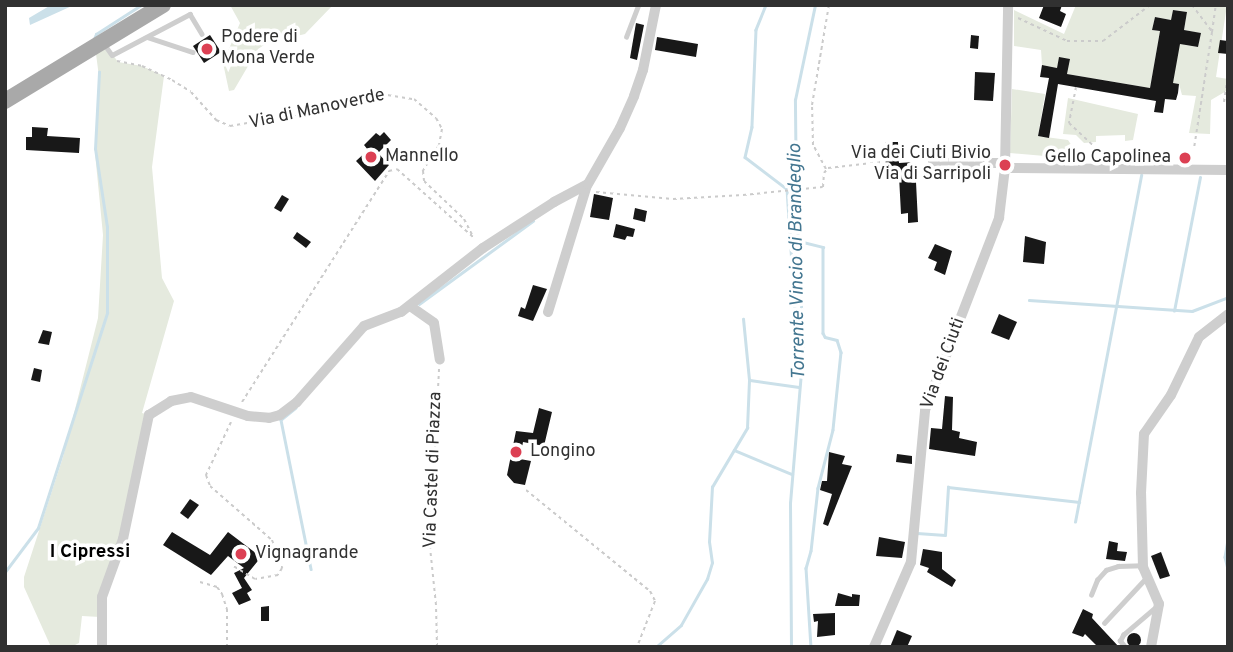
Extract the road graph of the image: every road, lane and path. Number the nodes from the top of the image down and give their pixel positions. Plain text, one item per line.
1 (163, 5) edge
2 (638, 5) edge
3 (656, 5) edge
4 (829, 5) edge
5 (1150, 5) edge
6 (1192, 5) edge
7 (1216, 5) edge
8 (1008, 9) edge
9 (1212, 32) junction
10 (202, 34) dead end
11 (147, 37) junction
12 (626, 37) dead end
13 (107, 48) junction
14 (193, 52) dead end
15 (1228, 74) edge
16 (1076, 87) dead end
17 (5, 101) edge
18 (1224, 102) dead end
19 (1095, 147) dead end
20 (1194, 148) dead end
21 (881, 162) dead end
22 (933, 163) dead end
23 (1005, 166) junction
24 (826, 170) junction
25 (1228, 170) edge
26 (587, 184) junction
27 (410, 306) junction
28 (548, 312) dead end
29 (1228, 314) edge
30 (440, 360) joint
31 (235, 413) junction
32 (526, 490) dead end
33 (1143, 565) junction
34 (233, 566) dead end
35 (1148, 576) junction
36 (200, 582) dead end
37 (1091, 595) dead end
38 (1159, 604) junction
39 (1104, 623) dead end
40 (102, 647) edge
41 (228, 647) edge
42 (437, 647) edge
43 (637, 647) edge
44 (874, 647) edge
45 (1125, 647) edge
46 (1151, 647) edge

1 - 13 main road
2 - 12 lane
3 - 26 street
4 - 24 path
5 - 8 path
6 - 9 path
7 - 9 path
8 - 23 street, Via dei Ciuti
9 - 20 path
10 - 11 lane
11 - 13 lane
11 - 14 lane
13 - 17 main road
13 - 31 path, Via di Manoverde
15 - 18 path
16 - 19 path
21 - 24 path
22 - 23 street
23 - 25 street
23 - 44 street, Via dei Ciuti
24 - 26 path
26 - 27 street
26 - 28 street
27 - 30 street
27 - 31 street
29 - 33 street
30 - 42 path, Via Castel di Piazza
31 - 34 path
31 - 40 street
32 - 43 path
33 - 35 street
33 - 37 lane
35 - 38 street
35 - 39 lane
36 - 41 path
38 - 45 lane
38 - 46 street

